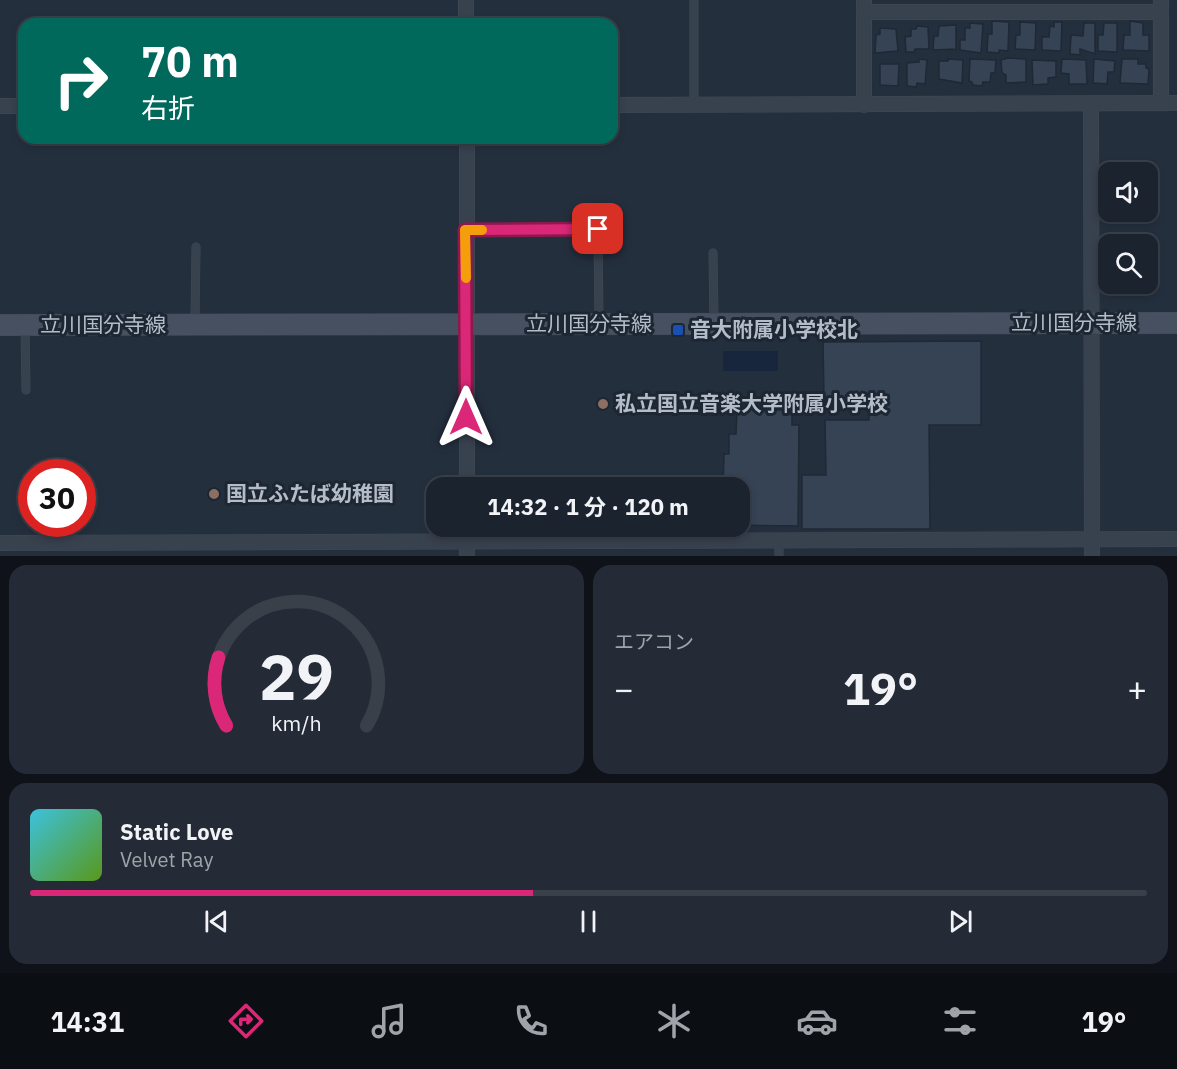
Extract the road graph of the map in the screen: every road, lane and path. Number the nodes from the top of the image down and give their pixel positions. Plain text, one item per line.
1 (466, 0) edge
2 (694, 0) edge
3 (864, 6) edge
4 (1161, 6) edge
5 (466, 18) edge
6 (1091, 103) junction
7 (1161, 103) junction
8 (1177, 103) edge
9 (618, 105) edge
10 (694, 105) junction
11 (864, 105) junction
12 (0, 106) edge
13 (18, 106) edge
14 (466, 144) edge
15 (465, 230) junction
16 (196, 247) dead end
17 (714, 254) dead end
18 (1177, 322) edge
19 (1090, 323) junction
20 (466, 324) junction
21 (599, 324) junction
22 (714, 324) junction
23 (0, 325) edge
24 (25, 325) junction
25 (195, 325) junction
26 (26, 390) dead end
27 (467, 477) edge
28 (1092, 539) junction
29 (1177, 539) edge
30 (779, 540) junction
31 (467, 542) edge
32 (0, 543) edge
33 (779, 556) edge
34 (1092, 556) edge

1 - 5 street
2 - 10 lane
3 - 4 street
3 - 11 street
4 - 7 street
6 - 7 street
6 - 11 street
6 - 19 street
7 - 8 street
9 - 10 street
10 - 11 street
12 - 13 street
14 - 15 street
15 - 20 street
15 - 21 lane
16 - 25 lane
17 - 22 lane
18 - 19 main road, 立川国分寺線
19 - 22 main road, 立川国分寺線
19 - 28 street
20 - 21 main road, 立川国分寺線
20 - 25 main road, 立川国分寺線
20 - 27 street
21 - 22 main road, 立川国分寺線
23 - 24 main road, 立川国分寺線
24 - 25 main road, 立川国分寺線
24 - 26 lane
28 - 29 street
28 - 30 street
28 - 34 street
30 - 31 street
30 - 33 lane
31 - 32 street

